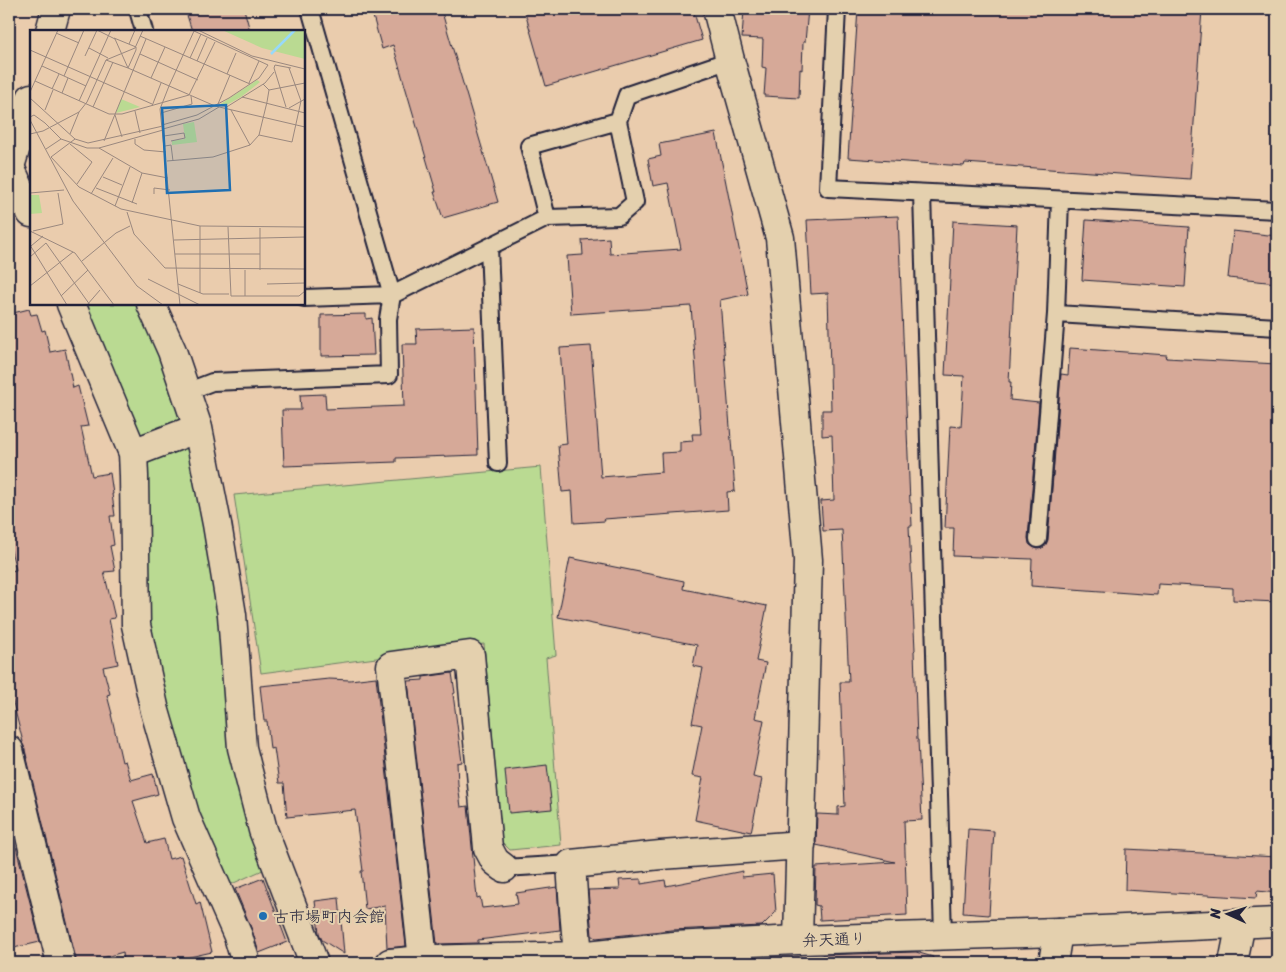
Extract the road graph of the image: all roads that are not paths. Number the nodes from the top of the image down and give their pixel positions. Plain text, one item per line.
1 (139, 9) edge
2 (310, 9) edge
3 (717, 9) edge
4 (837, 9) edge
5 (144, 30) edge
6 (730, 60) junction
7 (30, 105) edge
8 (618, 121) junction
9 (9, 168) edge
10 (922, 193) junction
11 (1060, 200) junction
12 (1277, 210) edge
13 (30, 211) edge
14 (547, 218) junction
15 (489, 247) junction
16 (392, 295) junction
17 (305, 298) edge
18 (71, 305) edge
19 (151, 305) edge
20 (1056, 314) junction
21 (1277, 326) edge
22 (186, 392) junction
23 (198, 428) junction
24 (133, 453) junction
25 (498, 463) dead end
26 (1038, 539) dead end
27 (9, 750) edge
28 (801, 845) junction
29 (571, 864) junction
30 (504, 868) joint
31 (1277, 922) edge
32 (1241, 924) junction
33 (1058, 932) junction
34 (942, 936) junction
35 (798, 940) junction
36 (672, 954) edge
37 (578, 956) junction
38 (423, 960) junction
39 (60, 963) edge
40 (246, 963) edge
41 (314, 963) edge
42 (390, 963) edge
43 (1053, 963) edge
44 (1234, 963) edge

1 - 5 lane
2 - 16 lane
3 - 6 street
4 - 10 lane
6 - 8 lane
6 - 28 street
7 - 9 street
8 - 14 lane
8 - 14 lane
9 - 13 street
10 - 11 lane
10 - 34 lane
11 - 12 lane
11 - 20 lane
14 - 15 lane
15 - 16 lane
15 - 25 lane
16 - 17 lane
16 - 22 lane
18 - 24 street
19 - 22 street
20 - 21 lane
20 - 26 lane
22 - 23 street
23 - 24 street
23 - 41 street
24 - 40 street
27 - 39 street
28 - 29 street
28 - 35 street
29 - 30 lane
29 - 37 street
30 - 38 street
31 - 32 street, 弁天通り
32 - 33 street, 弁天通り
32 - 44 street
33 - 34 street, 弁天通り
33 - 43 street
34 - 35 street, 弁天通り
35 - 36 street, 弁天通り
36 - 37 street, 弁天通り
37 - 38 street, 弁天通り
38 - 42 street, 弁天通り

